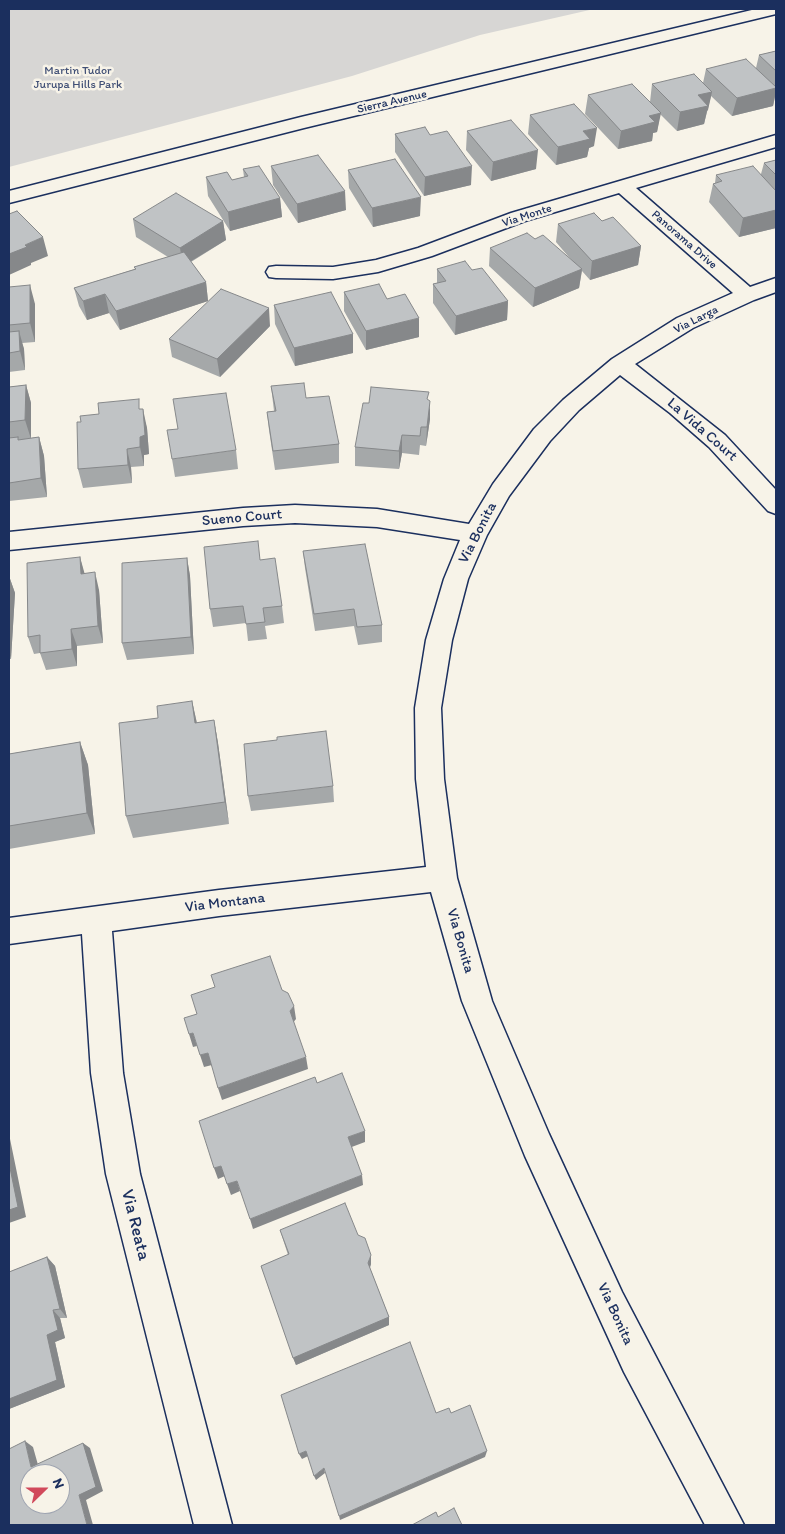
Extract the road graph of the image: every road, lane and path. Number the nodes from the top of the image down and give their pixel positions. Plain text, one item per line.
1 (776, 9) edge
2 (776, 141) edge
3 (622, 186) junction
4 (9, 197) edge
5 (276, 272) dead end
6 (776, 285) edge
7 (746, 295) junction
8 (620, 364) junction
9 (776, 505) edge
10 (475, 534) junction
11 (9, 541) edge
12 (442, 878) junction
13 (96, 919) junction
14 (9, 931) edge
15 (213, 1525) edge
16 (725, 1525) edge

1 - 4 street, Sierra Avenue
2 - 3 street, Via Monte
3 - 5 street, Via Monte
3 - 7 street, Panorama Drive
6 - 7 street, Via Larga
7 - 8 street, Via Larga
8 - 9 street, La Vida Court
8 - 10 street, Via Bonita
10 - 11 street, Sueno Court
10 - 12 street, Via Bonita
12 - 13 street, Via Montana
12 - 16 street, Via Bonita
13 - 14 street, Via Montana
13 - 15 street, Via Reata

